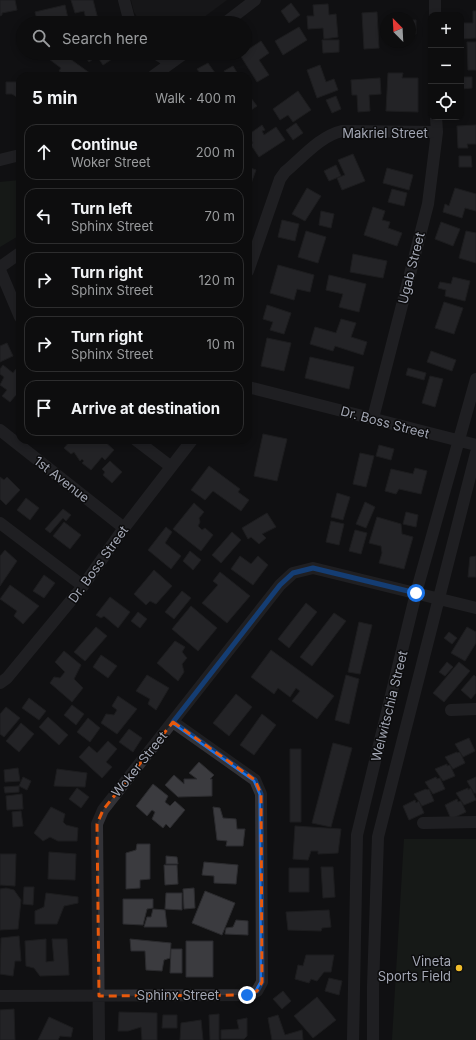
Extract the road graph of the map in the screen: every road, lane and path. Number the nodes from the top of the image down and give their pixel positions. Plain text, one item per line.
1 (124, 0) edge
2 (255, 0) edge
3 (435, 0) edge
4 (435, 12) edge
5 (128, 16) edge
6 (234, 16) edge
7 (166, 60) edge
8 (175, 60) edge
9 (171, 63) junction
10 (158, 72) edge
11 (436, 120) edge
12 (437, 132) junction
13 (16, 156) edge
14 (0, 160) edge
15 (16, 256) edge
16 (252, 260) edge
17 (0, 269) edge
18 (16, 307) edge
19 (476, 379) edge
20 (252, 388) edge
21 (373, 418) junction
22 (0, 430) edge
23 (459, 441) junction
24 (16, 443) edge
25 (18, 444) edge
26 (141, 444) edge
27 (189, 444) edge
28 (476, 445) edge
29 (476, 453) edge
30 (170, 466) junction
31 (0, 523) edge
32 (124, 528) junction
33 (83, 586) junction
34 (416, 593) junction
35 (438, 599) junction
36 (476, 608) edge
37 (0, 683) edge
38 (476, 709) edge
39 (450, 710) dead end
40 (173, 722) junction
41 (476, 822) edge
42 (423, 823) dead end
43 (0, 996) edge
44 (99, 996) junction
45 (99, 1040) edge
46 (354, 1040) edge
47 (373, 1040) edge

1 - 5 street
2 - 6 street
3 - 4 street
7 - 9 street
8 - 9 street
9 - 10 street
11 - 12 street, Ugab Street
12 - 16 street, Makriel Street
12 - 21 street, Ugab Street
13 - 14 street
15 - 17 street
17 - 18 street
19 - 23 street, Welwitschia Street
20 - 21 street, Dr. Boss Street
21 - 23 street, Dr. Boss Street
22 - 24 street, 1st Avenue
23 - 28 street, Dr. Boss Street
23 - 34 street, Welwitschia Street
25 - 32 street, 1st Avenue
26 - 30 street
27 - 30 street, Dr. Boss Street
29 - 35 street, Welwitschia Street
30 - 32 street, Dr. Boss Street
31 - 33 street
32 - 33 street, Dr. Boss Street
33 - 37 street, Dr. Boss Street
34 - 35 street, Woker Street
34 - 40 street, Woker Street
34 - 46 street, Welwitschia Street
35 - 36 street, Woker Street
35 - 47 street, Welwitschia Street
38 - 39 street
40 - 44 street, Woker Street
40 - 44 street, Sphinx Street
41 - 42 street
43 - 44 street, Sphinx Street
44 - 45 street, Woker Street

